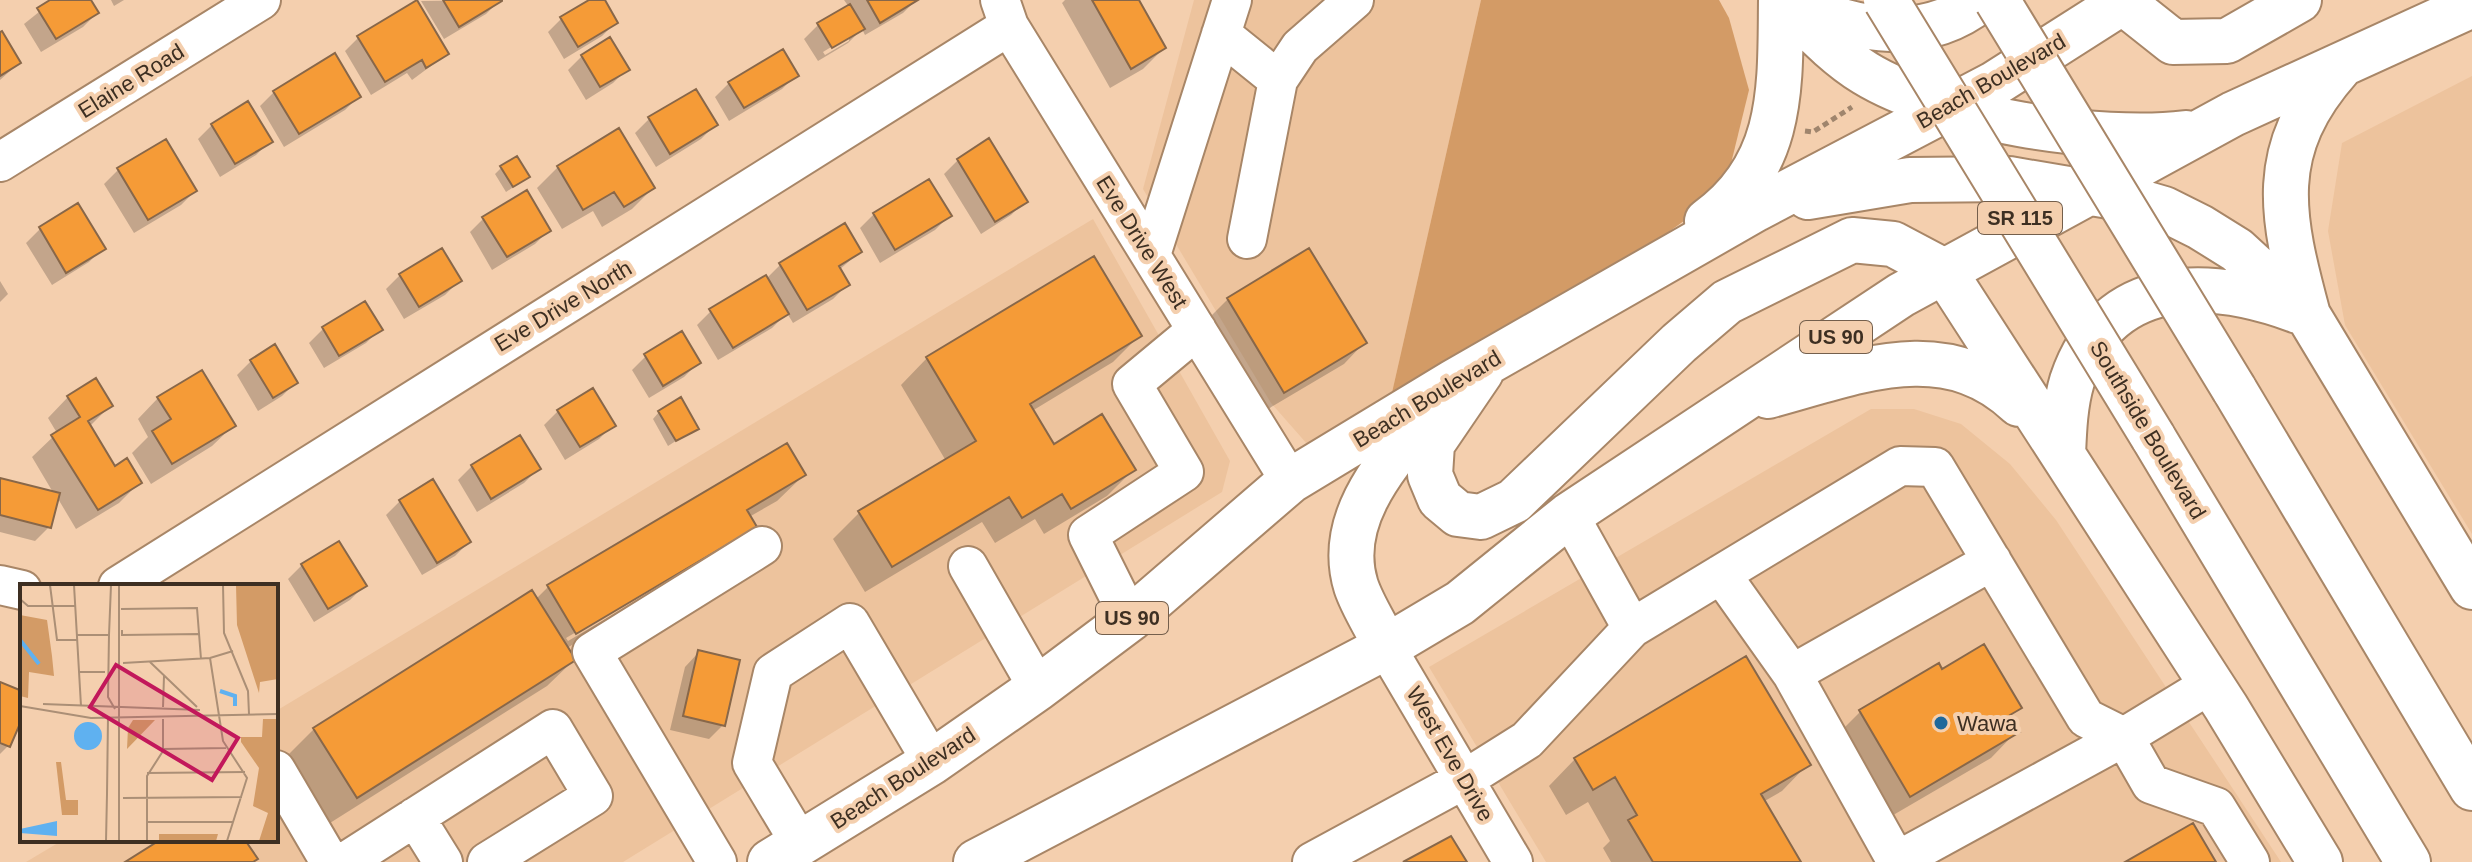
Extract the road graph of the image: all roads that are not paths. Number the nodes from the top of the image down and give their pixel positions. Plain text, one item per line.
1 (261, 0) edge
2 (1354, 0) edge
3 (1782, 0) edge
4 (1886, 0) edge
5 (1981, 0) edge
6 (1997, 0) edge
7 (2299, 0) edge
8 (2449, 0) edge
9 (2123, 1) edge
10 (2472, 5) edge
11 (1004, 13) edge
12 (1226, 17) edge
13 (2411, 33) junction
14 (2342, 65) junction
15 (1278, 80) junction
16 (1948, 109) junction
17 (2198, 131) junction
18 (0, 162) edge
19 (2088, 191) junction
20 (1756, 209) junction
21 (1247, 239) dead end
22 (1151, 255) junction
23 (1944, 271) junction
24 (1604, 295) junction
25 (2308, 315) junction
26 (1197, 330) junction
27 (1470, 373) junction
28 (1731, 405) junction
29 (2063, 455) junction
30 (1290, 481) junction
31 (1569, 515) junction
32 (762, 546) dead end
33 (1992, 561) junction
34 (968, 566) dead end
35 (1721, 574) junction
36 (121, 584) edge
37 (0, 585) edge
38 (2472, 587) edge
39 (20, 590) edge
40 (1130, 619) junction
41 (1632, 628) junction
42 (1386, 647) junction
43 (1792, 674) junction
44 (1038, 688) junction
45 (2218, 695) junction
46 (2124, 737) junction
47 (932, 762) junction
48 (278, 773) edge
49 (1465, 779) junction
50 (2472, 788) edge
51 (415, 817) junction
52 (785, 853) edge
53 (1898, 861) edge
54 (330, 862) edge
55 (345, 862) edge
56 (443, 862) edge
57 (487, 862) edge
58 (717, 862) edge
59 (976, 862) edge
60 (1312, 862) edge
61 (1513, 862) edge
62 (2250, 862) edge
63 (2320, 862) edge
64 (2341, 862) edge
65 (2408, 862) edge

1 - 18 street, Elaine Road
2 - 15 street
3 - 5 highway
3 - 16 highway
3 - 24 highway
4 - 65 highway, Southside Boulevard / SR 115, bridge
6 - 50 highway, bridge
7 - 9 highway
8 - 13 highway
9 - 16 highway, Beach Boulevard / US 90
10 - 13 highway, US 90
11 - 22 street, Eve Drive West
11 - 36 street, Eve Drive North
12 - 15 street
12 - 22 street
13 - 14 highway, US 90
14 - 17 highway, US 90
14 - 25 highway
15 - 21 street
16 - 17 highway
16 - 20 highway, Beach Boulevard / US 90
17 - 19 highway, US 90
19 - 20 highway
19 - 23 highway, US 90
19 - 25 highway
20 - 24 highway, Beach Boulevard / US 90
22 - 26 street, Eve Drive West
23 - 27 highway
23 - 28 highway, US 90
23 - 29 highway
24 - 27 highway, Beach Boulevard / US 90
25 - 29 highway
25 - 38 highway
26 - 30 street, Eve Drive West
26 - 40 street
27 - 30 highway, Beach Boulevard / US 90
27 - 42 highway
28 - 29 highway
28 - 31 highway, US 90
29 - 45 highway
30 - 40 highway, Beach Boulevard / US 90
31 - 41 street
31 - 42 highway, US 90
32 - 58 street
33 - 35 street
33 - 43 street
33 - 46 street
34 - 44 street
35 - 41 street
35 - 43 street
37 - 39 street
40 - 44 highway, Beach Boulevard / US 90
41 - 49 street
42 - 49 street, West Eve Drive
42 - 59 highway, US 90
43 - 53 street
44 - 47 highway, Beach Boulevard / US 90
45 - 46 street
45 - 63 highway
45 - 64 highway
46 - 53 street
46 - 62 street
47 - 52 highway, Beach Boulevard / US 90
47 - 52 street
48 - 54 street
49 - 60 street
49 - 61 street, West Eve Drive
51 - 55 street
51 - 56 street
51 - 57 street

